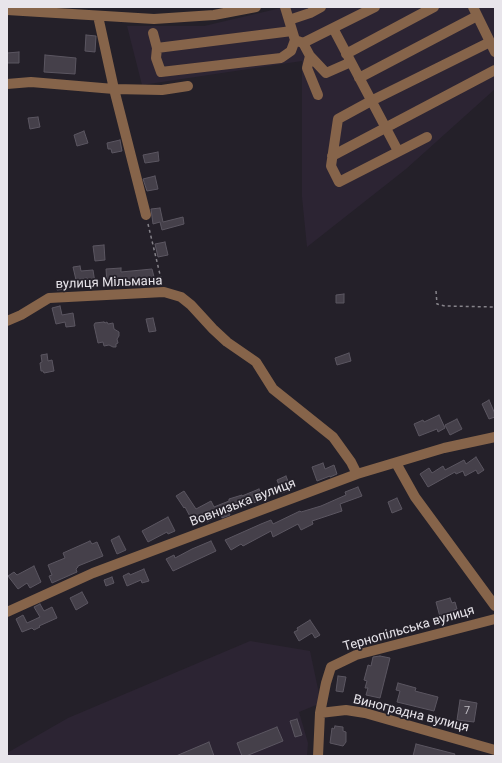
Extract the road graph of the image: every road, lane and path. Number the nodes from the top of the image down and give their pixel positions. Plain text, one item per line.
1 (256, 7) edge
2 (285, 7) edge
3 (321, 7) edge
4 (375, 7) edge
5 (434, 7) edge
6 (240, 9) edge
7 (7, 10) edge
8 (475, 11) edge
9 (98, 16) junction
10 (289, 20) junction
11 (333, 28) junction
12 (153, 33) dead end
13 (297, 38) junction
14 (490, 42) junction
15 (157, 48) junction
16 (495, 52) edge
17 (310, 56) junction
18 (348, 58) junction
19 (495, 70) edge
20 (359, 78) junction
21 (7, 84) edge
22 (188, 86) dead end
23 (114, 89) junction
24 (318, 95) dead end
25 (371, 101) junction
26 (385, 128) junction
27 (427, 137) dead end
28 (398, 151) junction
29 (332, 156) junction
30 (146, 216) joint
31 (436, 291) dead end
32 (164, 292) junction
33 (495, 307) edge
34 (7, 321) edge
35 (495, 436) edge
36 (396, 463) junction
37 (357, 474) junction
38 (495, 606) edge
39 (7, 612) edge
40 (495, 619) edge
41 (320, 714) junction
42 (495, 750) edge
43 (318, 756) edge

1 - 6 street
2 - 10 street
3 - 10 street
4 - 11 street
5 - 18 street
6 - 9 street
7 - 9 street
8 - 14 street
8 - 20 street
9 - 23 street
10 - 13 street
11 - 13 street
11 - 18 street
12 - 15 street
13 - 15 street
13 - 15 street
13 - 17 street
14 - 16 street
14 - 25 street
17 - 18 street
17 - 24 street
18 - 20 street
19 - 26 street
20 - 25 street
21 - 23 street
22 - 23 street
23 - 30 street
25 - 26 street
25 - 29 street
26 - 28 street
26 - 29 street
27 - 28 street
28 - 29 street
30 - 32 path
31 - 33 path
32 - 34 street, вулиця Мільмана
32 - 37 street, вулиця Мільмана
35 - 36 street, Вовнизька вулиця
36 - 37 street, Вовнизька вулиця
36 - 38 street
37 - 39 street, Вовнизька вулиця
40 - 41 street, Тернопільська вулиця
41 - 42 street, Виноградна вулиця
41 - 43 street

